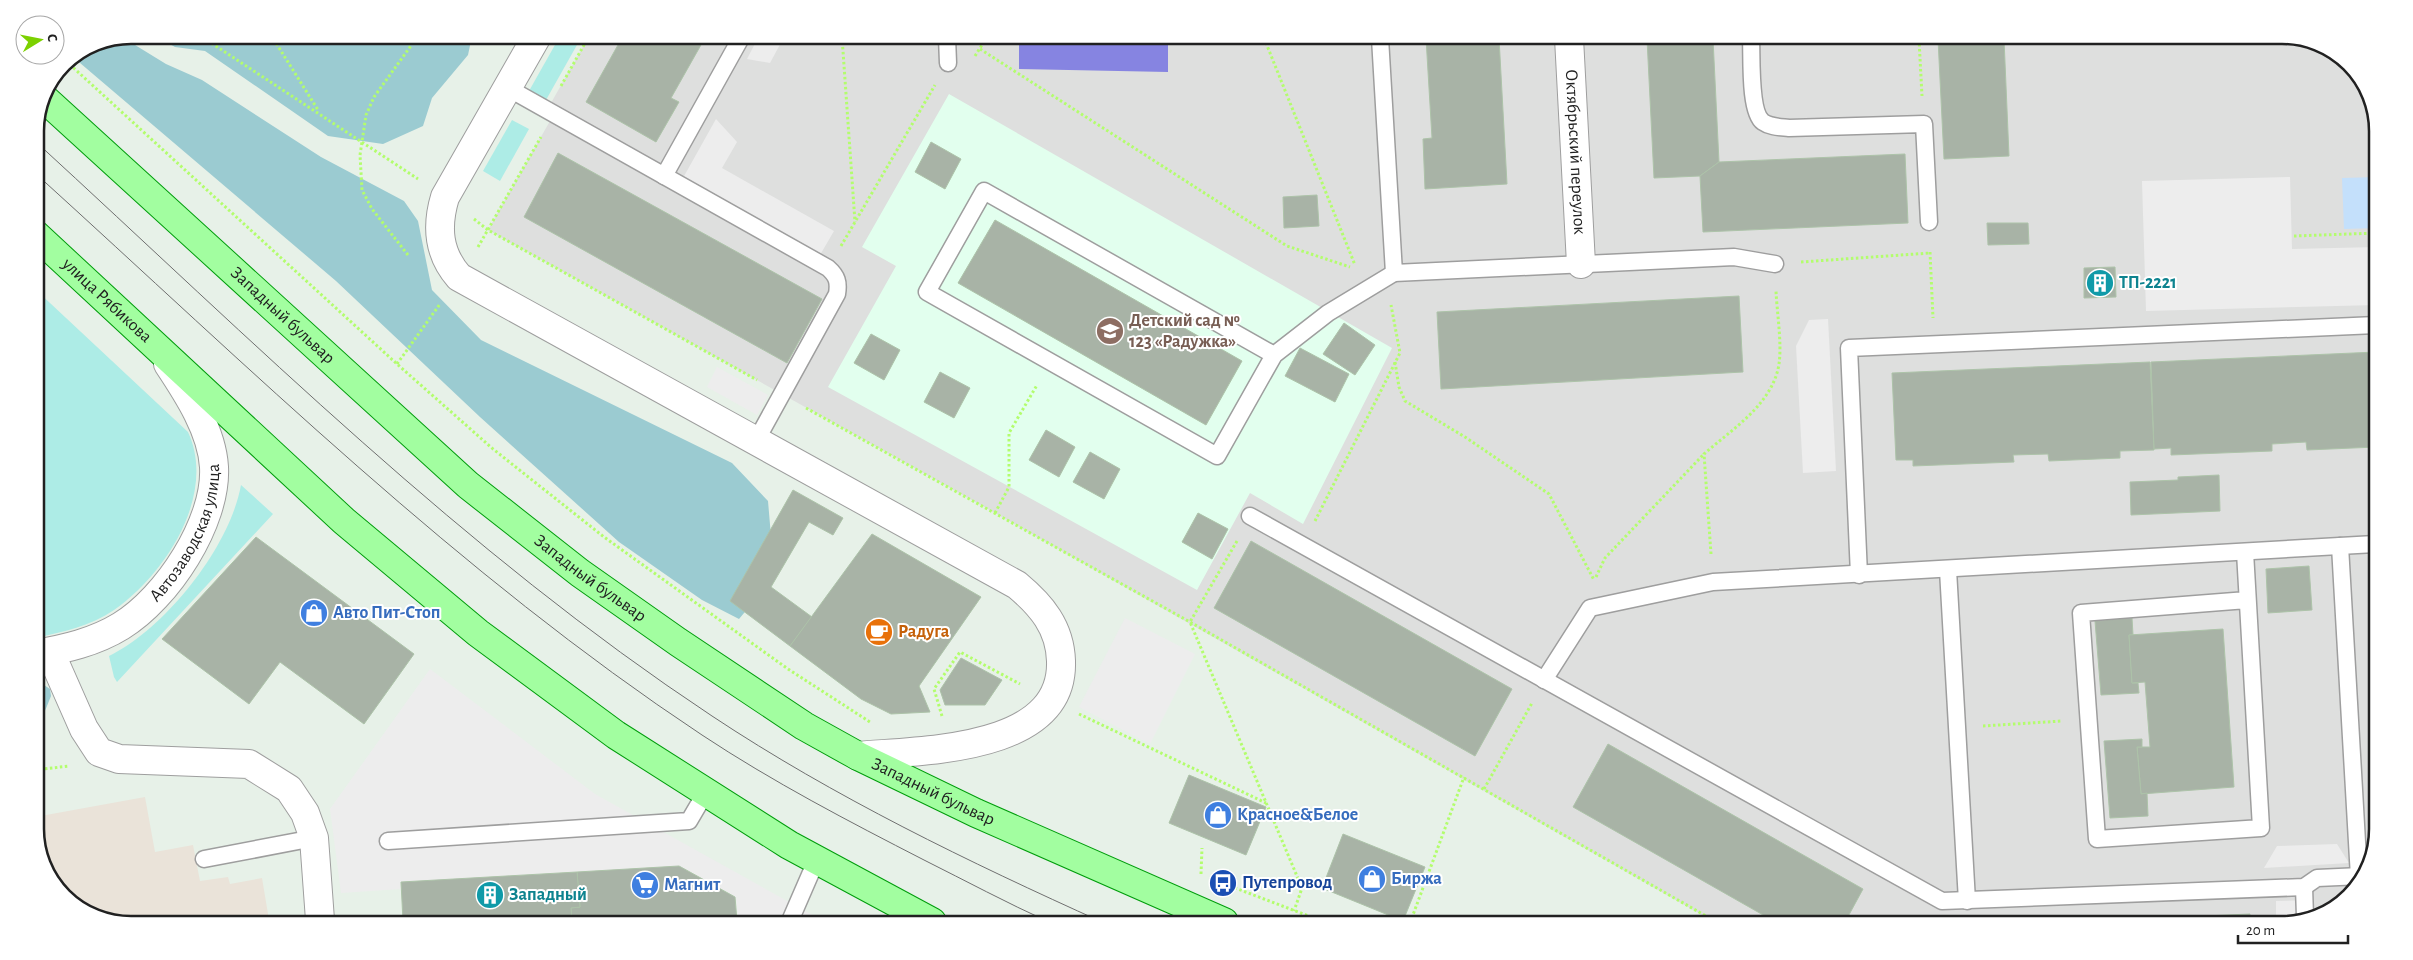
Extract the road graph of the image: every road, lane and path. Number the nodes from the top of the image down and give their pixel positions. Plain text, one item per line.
1 (213, 44) edge
2 (277, 44) edge
3 (412, 44) edge
4 (533, 44) edge
5 (585, 44) edge
6 (738, 44) edge
7 (842, 44) edge
8 (947, 44) edge
9 (1266, 44) edge
10 (1380, 44) edge
11 (1569, 44) edge
12 (1751, 44) edge
13 (1920, 44) edge
14 (980, 49) dead end
15 (948, 63) joint
16 (72, 67) edge
17 (508, 88) junction
18 (49, 102) edge
19 (319, 112) junction
20 (551, 112) junction
21 (1924, 124) junction
22 (362, 140) junction
23 (664, 176) junction
24 (444, 197) junction
25 (1929, 222) joint
26 (855, 223) junction
27 (488, 230) junction
28 (2369, 233) edge
29 (2294, 236) dead end
30 (44, 242) edge
31 (1930, 253) junction
32 (409, 256) dead end
33 (1581, 264) junction
34 (1775, 264) junction
35 (828, 268) junction
36 (1390, 275) junction
37 (445, 297) dead end
38 (2369, 325) edge
39 (1935, 345) junction
40 (156, 347) junction
41 (1274, 355) junction
42 (1051, 362) junction
43 (1395, 362) junction
44 (397, 364) junction
45 (782, 394) junction
46 (756, 441) junction
47 (1704, 454) junction
48 (995, 513) junction
49 (1250, 516) joint
50 (2369, 544) edge
51 (1302, 546) junction
52 (2340, 546) junction
53 (2245, 552) junction
54 (1948, 570) junction
55 (1859, 575) junction
56 (1594, 580) junction
57 (1713, 582) junction
58 (2248, 600) junction
59 (1590, 608) junction
60 (1190, 622) junction
61 (44, 652) edge
62 (44, 657) edge
63 (1544, 680) junction
64 (1052, 701) junction
65 (943, 718) dead end
66 (2090, 719) junction
67 (872, 723) dead end
68 (1958, 728) junction
69 (858, 756) junction
70 (1464, 778) junction
71 (1484, 789) junction
72 (706, 792) junction
73 (1266, 803) junction
74 (314, 838) junction
75 (388, 841) dead end
76 (1202, 848) dead end
77 (204, 859) dead end
78 (816, 861) junction
79 (2360, 869) edge
80 (1192, 870) dead end
81 (1201, 874) junction
82 (2355, 876) edge
83 (1208, 877) dead end
84 (1223, 883) dead end
85 (2304, 887) junction
86 (1967, 901) junction
87 (1294, 911) junction
88 (2306, 913) edge
89 (320, 916) edge
90 (793, 916) edge
91 (921, 916) edge
92 (1210, 916) edge
93 (1308, 916) edge
94 (1413, 916) edge
95 (1706, 916) edge

1 - 19 path
2 - 19 path
3 - 22 path
4 - 17 street
5 - 20 path
6 - 23 lane
7 - 26 path
8 - 15 lane
9 - 14 path
10 - 36 lane
11 - 33 street, Октябрьский переулок
12 - 21 lane
13 - 21 path
15 - 26 path
16 - 44 path
17 - 20 lane
17 - 24 street
18 - 69 main road, Западный бульвар
19 - 22 path
20 - 23 lane
20 - 27 path
21 - 25 lane
22 - 24 path
22 - 32 path
23 - 35 lane
24 - 27 path
24 - 46 street
25 - 31 path
26 - 35 path
27 - 45 path
28 - 29 path
30 - 40 main road, улица Рябикова
31 - 34 path
31 - 39 path
33 - 34 lane
33 - 36 lane
34 - 47 path
35 - 45 lane
36 - 41 lane
36 - 43 path
37 - 44 path
38 - 39 lane
39 - 55 lane
40 - 61 street, Автозаводская улица
40 - 72 main road
41 - 42 lane
41 - 42 lane
42 - 48 path
43 - 51 path
43 - 56 path
44 - 67 path
45 - 46 lane
45 - 48 path
46 - 64 street
47 - 56 path
47 - 57 path
48 - 60 path
49 - 51 lane
49 - 60 path
50 - 52 lane
51 - 63 lane
52 - 53 lane
52 - 79 lane
53 - 54 lane
53 - 58 lane
54 - 55 lane
54 - 68 lane
55 - 57 lane
56 - 59 path
57 - 59 lane
58 - 66 lane
58 - 66 lane
59 - 63 lane
60 - 70 path
60 - 73 path
62 - 74 street
63 - 71 path
63 - 86 lane
64 - 65 path
64 - 69 street
64 - 73 path
66 - 68 path
68 - 86 lane
69 - 92 main road, Западный бульвар
70 - 71 path
70 - 94 path
71 - 95 path
72 - 75 lane
72 - 78 main road
73 - 87 path
74 - 77 lane
74 - 89 street
76 - 81 path
78 - 90 lane
78 - 91 main road
80 - 81 path
81 - 83 path
82 - 85 lane
84 - 87 path
85 - 86 lane
85 - 88 lane
87 - 93 path

